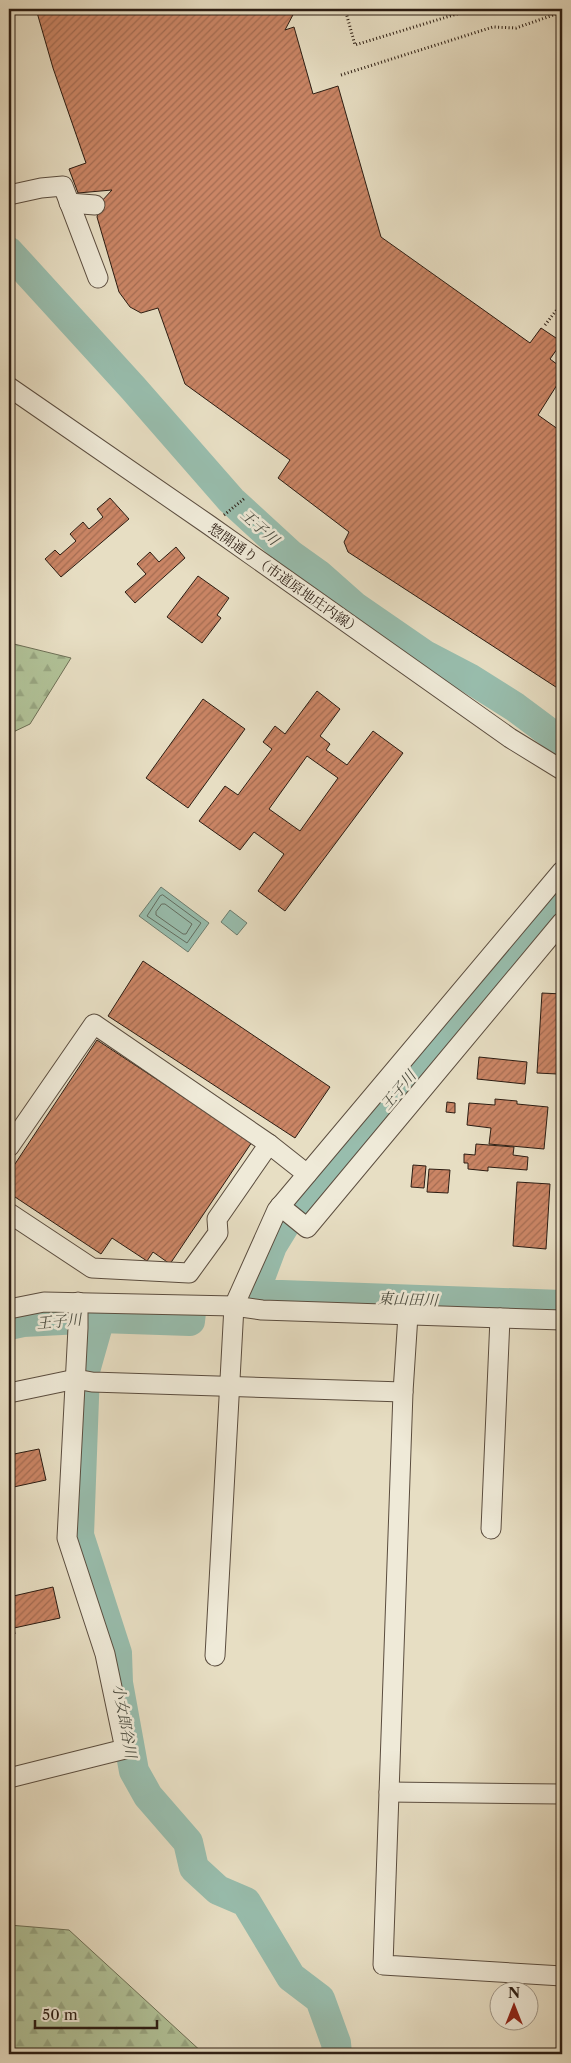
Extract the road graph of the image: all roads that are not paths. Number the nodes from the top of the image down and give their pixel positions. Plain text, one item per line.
1 (41, 188) junction
2 (9, 195) edge
3 (69, 203) junction
4 (95, 205) dead end
5 (9, 206) edge
6 (98, 278) dead end
7 (9, 387) edge
8 (562, 770) edge
9 (562, 871) edge
10 (562, 922) edge
11 (269, 1144) junction
12 (9, 1147) edge
13 (307, 1174) junction
14 (281, 1206) junction
15 (9, 1213) edge
16 (78, 1305) junction
17 (234, 1306) junction
18 (9, 1309) edge
19 (408, 1315) junction
20 (500, 1318) junction
21 (562, 1320) edge
22 (83, 1380) junction
23 (230, 1385) junction
24 (403, 1392) junction
25 (9, 1394) edge
26 (491, 1529) dead end
27 (215, 1656) dead end
28 (9, 1778) edge
29 (389, 1792) junction
30 (562, 1794) edge
31 (562, 1976) edge

1 - 2 street
1 - 3 street
1 - 5 street
3 - 4 street
3 - 6 street
7 - 8 street, 惣開通り（市道原地庄内線）
9 - 13 street
10 - 14 street
11 - 12 street
11 - 13 street
11 - 15 street
13 - 14 street
14 - 17 street
16 - 17 street
16 - 18 street
16 - 22 street
17 - 19 street
17 - 23 street
19 - 20 street
19 - 24 street
20 - 21 street
20 - 26 street
22 - 23 street
22 - 25 street
22 - 28 street
23 - 24 street
23 - 27 street
24 - 29 street
29 - 30 street
29 - 31 street

